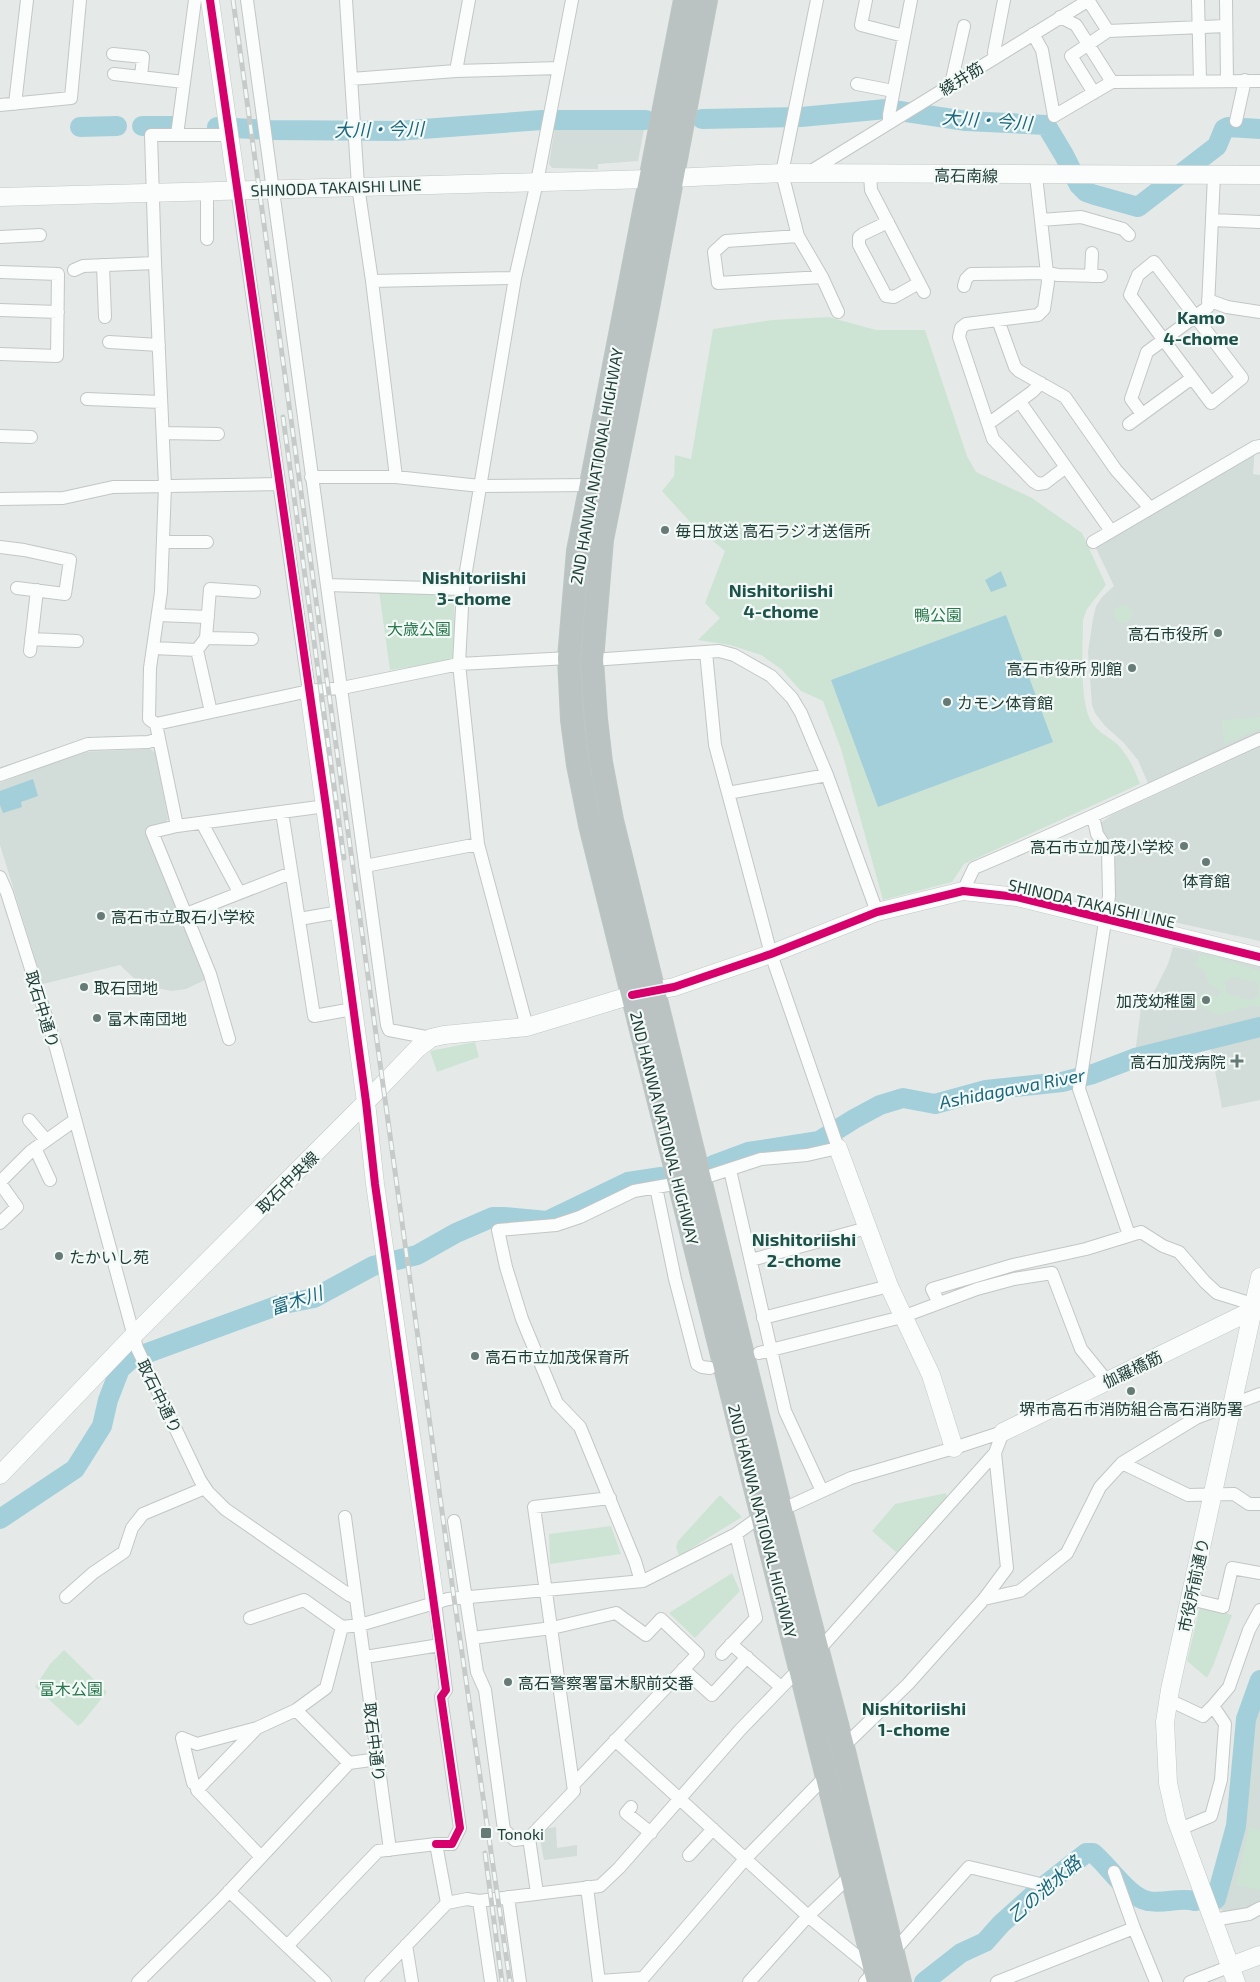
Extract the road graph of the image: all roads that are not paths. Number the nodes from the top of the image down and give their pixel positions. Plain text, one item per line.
1 (27, 0) edge
2 (80, 0) edge
3 (195, 0) edge
4 (210, 0) edge
5 (247, 0) edge
6 (346, 0) edge
7 (470, 0) edge
8 (572, 0) edge
9 (685, 0) edge
10 (706, 0) edge
11 (817, 0) edge
12 (866, 0) edge
13 (911, 0) edge
14 (1004, 0) edge
15 (1088, 0) edge
16 (1198, 0) edge
17 (1226, 0) edge
18 (1060, 17) junction
19 (964, 26) dead end
20 (1226, 26) junction
21 (1199, 27) junction
22 (1108, 31) junction
23 (1033, 34) junction
24 (904, 36) junction
25 (1088, 44) junction
26 (113, 54) dead end
27 (995, 57) junction
28 (559, 68) junction
29 (456, 72) junction
30 (114, 74) dead end
31 (141, 77) junction
32 (351, 79) junction
33 (1227, 80) junction
34 (1245, 80) junction
35 (1260, 80) edge
36 (1200, 81) junction
37 (184, 82) junction
38 (1112, 82) junction
39 (857, 84) dead end
40 (951, 84) junction
41 (893, 91) junction
42 (1094, 93) junction
43 (15, 104) junction
44 (0, 105) edge
45 (896, 114) junction
46 (1236, 121) dead end
47 (229, 129) junction
48 (177, 135) junction
49 (782, 173) junction
50 (808, 173) junction
51 (870, 174) junction
52 (1214, 175) junction
53 (1260, 175) edge
54 (1036, 176) junction
55 (672, 178) junction
56 (649, 179) junction
57 (537, 182) junction
58 (358, 186) junction
59 (237, 189) junction
60 (271, 189) junction
61 (207, 191) junction
62 (152, 192) junction
63 (0, 197) edge
64 (1041, 220) junction
65 (1212, 220) junction
66 (888, 222) junction
67 (1260, 222) edge
68 (40, 235) dead end
69 (1130, 235) dead end
70 (798, 236) junction
71 (0, 237) edge
72 (207, 239) dead end
73 (1092, 253) dead end
74 (155, 263) junction
75 (103, 265) junction
76 (74, 270) dead end
77 (0, 272) edge
78 (1047, 273) junction
79 (822, 277) junction
80 (515, 278) junction
81 (372, 281) junction
82 (964, 286) dead end
83 (1208, 300) junction
84 (0, 310) edge
85 (58, 312) junction
86 (838, 312) dead end
87 (1260, 312) edge
88 (1195, 316) junction
89 (105, 317) dead end
90 (998, 320) junction
91 (1163, 340) junction
92 (109, 342) dead end
93 (159, 345) junction
94 (0, 354) edge
95 (1192, 378) junction
96 (1041, 383) junction
97 (87, 399) dead end
98 (161, 402) junction
99 (1020, 402) junction
100 (1142, 414) junction
101 (988, 424) junction
102 (1129, 424) dead end
103 (163, 433) junction
104 (218, 434) dead end
105 (0, 436) edge
106 (31, 437) dead end
107 (1260, 446) edge
108 (1066, 467) junction
109 (311, 477) junction
110 (396, 477) junction
111 (278, 484) junction
112 (590, 485) junction
113 (165, 486) junction
114 (480, 486) junction
115 (0, 499) edge
116 (1150, 508) junction
117 (1110, 531) junction
118 (163, 542) junction
119 (207, 542) dead end
120 (1093, 542) dead end
121 (0, 547) edge
122 (327, 585) junction
123 (16, 588) dead end
124 (463, 589) junction
125 (37, 590) junction
126 (254, 592) dead end
127 (158, 615) junction
128 (208, 618) junction
129 (206, 638) junction
130 (252, 639) dead end
131 (77, 641) dead end
132 (153, 648) junction
133 (197, 650) junction
134 (706, 652) junction
135 (569, 658) junction
136 (592, 660) junction
137 (459, 664) junction
138 (341, 686) junction
139 (309, 691) junction
140 (211, 712) junction
141 (156, 724) junction
142 (159, 739) junction
143 (1260, 739) edge
144 (0, 775) edge
145 (827, 775) junction
146 (728, 793) junction
147 (326, 806) junction
148 (282, 812) junction
149 (1093, 816) junction
150 (202, 823) junction
151 (177, 826) junction
152 (478, 844) junction
153 (365, 866) junction
154 (292, 874) junction
155 (0, 877) edge
156 (962, 890) junction
157 (239, 892) junction
158 (340, 912) junction
159 (877, 912) junction
160 (186, 914) junction
161 (298, 919) junction
162 (1105, 920) junction
163 (771, 954) junction
164 (1260, 957) edge
165 (643, 993) junction
166 (353, 1009) junction
167 (527, 1027) junction
168 (229, 1038) dead end
169 (431, 1038) junction
170 (366, 1102) junction
171 (29, 1120) dead end
172 (75, 1120) junction
173 (835, 1138) junction
174 (46, 1140) junction
175 (35, 1148) junction
176 (730, 1170) junction
177 (50, 1180) dead end
178 (690, 1181) junction
179 (0, 1182) edge
180 (656, 1187) junction
181 (0, 1223) edge
182 (867, 1228) junction
183 (1129, 1235) junction
184 (751, 1260) junction
185 (1260, 1277) edge
186 (889, 1286) junction
187 (939, 1303) junction
188 (1256, 1309) edge
189 (902, 1317) junction
190 (763, 1318) junction
191 (134, 1335) junction
192 (765, 1352) junction
193 (710, 1368) dead end
194 (1107, 1381) junction
195 (1260, 1394) edge
196 (1233, 1405) junction
197 (1003, 1432) junction
198 (954, 1448) junction
199 (995, 1453) junction
200 (1122, 1463) junction
201 (0, 1475) edge
202 (205, 1488) junction
203 (822, 1491) junction
204 (1213, 1495) junction
205 (610, 1498) junction
206 (1260, 1504) edge
207 (771, 1513) junction
208 (345, 1517) dead end
209 (454, 1521) dead end
210 (736, 1534) junction
211 (1260, 1573) edge
212 (640, 1581) junction
213 (547, 1591) junction
214 (66, 1597) dead end
215 (356, 1598) junction
216 (465, 1598) junction
217 (984, 1599) junction
218 (1190, 1599) junction
219 (435, 1602) junction
220 (1260, 1610) edge
221 (250, 1618) dead end
222 (360, 1625) junction
223 (342, 1626) junction
224 (552, 1628) junction
225 (472, 1638) junction
226 (732, 1644) junction
227 (440, 1645) junction
228 (817, 1651) junction
229 (722, 1654) dead end
230 (747, 1657) junction
231 (365, 1658) junction
232 (800, 1668) junction
233 (683, 1669) junction
234 (782, 1687) junction
235 (1168, 1700) junction
236 (1213, 1706) junction
237 (296, 1710) junction
238 (257, 1728) junction
239 (615, 1740) junction
240 (843, 1748) junction
241 (378, 1759) junction
242 (349, 1764) junction
243 (826, 1776) junction
244 (193, 1783) dead end
245 (573, 1785) junction
246 (681, 1799) junction
247 (626, 1813) dead end
248 (713, 1828) junction
249 (1180, 1829) junction
250 (651, 1833) junction
251 (529, 1838) junction
252 (436, 1844) junction
253 (390, 1850) junction
254 (689, 1855) dead end
255 (260, 1856) junction
256 (746, 1858) junction
257 (1114, 1872) dead end
258 (850, 1875) junction
259 (1040, 1884) dead end
260 (587, 1887) junction
261 (229, 1891) junction
262 (537, 1893) junction
263 (508, 1897) junction
264 (479, 1902) junction
265 (447, 1903) junction
266 (1207, 1905) junction
267 (1260, 1908) edge
268 (808, 1916) junction
269 (1134, 1928) junction
270 (288, 1945) junction
271 (406, 1945) junction
272 (893, 1952) junction
273 (1260, 1955) edge
274 (1234, 1974) edge
275 (872, 1978) edge
276 (599, 1981) edge
277 (138, 1982) edge
278 (325, 1982) edge
279 (371, 1982) edge
280 (412, 1982) edge
281 (491, 1982) edge
282 (520, 1982) edge
283 (749, 1982) edge
284 (900, 1982) edge
285 (999, 1982) edge
286 (1156, 1982) edge
287 (1190, 1982) edge

1 - 43 street
2 - 43 street
3 - 37 street
4 - 47 street
5 - 60 street
6 - 32 street
7 - 29 street
8 - 28 street
9 - 56 highway, 2ND HANWA NATIONAL HIGHWAY
10 - 55 highway, 2ND HANWA NATIONAL HIGHWAY
11 - 49 street
12 - 24 street
13 - 24 street
14 - 27 street
15 - 18 street, 綾井筋
15 - 22 street
16 - 21 street
17 - 20 street
18 - 23 street, 綾井筋
18 - 25 street
19 - 40 street
20 - 21 street
20 - 33 street
21 - 22 street
21 - 36 street
22 - 25 street
23 - 27 street, 綾井筋
23 - 42 street
24 - 41 street
25 - 38 street
25 - 42 street
26 - 31 street
27 - 40 street, 綾井筋
28 - 29 street
28 - 57 street
29 - 32 street
30 - 31 street
31 - 37 street
32 - 58 street
33 - 34 street
33 - 36 street
34 - 35 street
34 - 46 street
36 - 38 street
37 - 48 street
38 - 42 street
39 - 41 street
40 - 45 street, 綾井筋
41 - 45 street
43 - 44 street
45 - 50 street, 綾井筋
47 - 48 street
47 - 59 street
48 - 62 street
49 - 50 street, 高石南線
49 - 55 street, 高石南線
49 - 70 street
50 - 51 street, 高石南線
51 - 54 street, 高石南線
51 - 66 street
52 - 53 street, 高石南線
52 - 54 street, 高石南線
52 - 65 street
54 - 64 street
55 - 56 street, SHINODA TAKAISHI LINE
55 - 136 highway, 2ND HANWA NATIONAL HIGHWAY
56 - 57 street, SHINODA TAKAISHI LINE
56 - 112 highway, 2ND HANWA NATIONAL HIGHWAY
57 - 58 street, SHINODA TAKAISHI LINE
57 - 80 street
58 - 60 street, SHINODA TAKAISHI LINE
58 - 81 street
59 - 60 street, SHINODA TAKAISHI LINE
59 - 61 street, SHINODA TAKAISHI LINE
59 - 111 street
60 - 109 street
61 - 62 street, SHINODA TAKAISHI LINE
61 - 72 street
62 - 63 street, SHINODA TAKAISHI LINE
62 - 74 street
64 - 69 street
64 - 78 street
65 - 67 street
65 - 83 street
66 - 66 street
68 - 71 street
70 - 79 street
70 - 79 street
73 - 78 street
74 - 75 street
74 - 93 street
75 - 76 street
75 - 89 street
77 - 85 street
78 - 82 street
78 - 90 street
79 - 86 street
80 - 81 street
80 - 114 street
81 - 110 street
83 - 87 street
83 - 88 street
84 - 85 street
85 - 94 street
88 - 91 street
88 - 91 street
88 - 95 street
90 - 96 street
90 - 101 street
91 - 95 street
91 - 100 street
92 - 93 street
93 - 98 street
95 - 100 street
96 - 99 street
96 - 116 street
97 - 98 street
98 - 103 street
99 - 101 street
99 - 108 street
100 - 102 street
101 - 108 street
103 - 104 street
103 - 113 street
105 - 106 street
107 - 116 street
108 - 117 street
109 - 110 street
109 - 122 street
110 - 114 street
111 - 113 street
111 - 139 street
112 - 114 street
112 - 135 highway, 2ND HANWA NATIONAL HIGHWAY
113 - 115 street
113 - 118 street
114 - 124 street
116 - 117 street
117 - 120 street
118 - 119 street
118 - 127 street
121 - 125 street
122 - 124 street
122 - 138 street
123 - 125 street
124 - 137 street
125 - 131 street
126 - 128 street
127 - 128 street
127 - 132 street
128 - 129 street
129 - 130 street
129 - 133 street
132 - 133 street
132 - 141 street
133 - 140 street
134 - 136 street
134 - 145 street
134 - 146 street
135 - 137 street
135 - 165 highway, 2ND HANWA NATIONAL HIGHWAY
136 - 165 highway, 2ND HANWA NATIONAL HIGHWAY
137 - 138 street
137 - 152 street
138 - 139 street
138 - 153 street
139 - 140 street
139 - 147 street
140 - 141 street
141 - 142 street
142 - 144 street
142 - 151 street
143 - 149 street
145 - 146 street
145 - 159 street
146 - 163 street
147 - 148 street
147 - 158 street
148 - 150 street
148 - 154 street
149 - 156 street
149 - 162 street
150 - 151 street
150 - 157 street
151 - 160 street
152 - 153 street
152 - 167 street
153 - 169 street
154 - 157 street
154 - 161 street
155 - 172 street, 取石中通り
156 - 159 street, SHINODA TAKAISHI LINE
156 - 162 street, SHINODA TAKAISHI LINE
157 - 160 street
158 - 161 street
158 - 166 street
159 - 163 street, SHINODA TAKAISHI LINE
160 - 168 street
161 - 166 street
162 - 164 street, SHINODA TAKAISHI LINE
162 - 183 street
163 - 165 street, SHINODA TAKAISHI LINE
163 - 173 street
165 - 167 street, 取石中央線
165 - 178 highway, 2ND HANWA NATIONAL HIGHWAY
166 - 170 street
167 - 169 street, 取石中央線
169 - 170 street, 取石中央線
170 - 191 street, 取石中央線
170 - 219 street
171 - 174 street
172 - 174 street
172 - 191 street, 取石中通り
173 - 176 street
173 - 182 street
174 - 175 street
175 - 177 street
175 - 179 street
176 - 178 street
176 - 184 street
178 - 180 street
178 - 207 highway, 2ND HANWA NATIONAL HIGHWAY
179 - 181 street
180 - 193 street
180 - 205 street
182 - 184 street
182 - 186 street
183 - 187 street
183 - 188 street
184 - 190 street
185 - 188 street, 市役所前通り
186 - 189 street
186 - 190 street
187 - 189 street
187 - 194 street
188 - 194 street, 伽羅橋筋
188 - 196 street, 市役所前通り
189 - 192 street
189 - 198 street
190 - 192 street
191 - 201 street, 取石中央線
191 - 202 street, 取石中通り
192 - 203 street
194 - 197 street, 伽羅橋筋
195 - 196 street
196 - 200 street
196 - 204 street, 市役所前通り
197 - 198 street
197 - 199 street
198 - 203 street
199 - 217 street
199 - 228 street
200 - 204 street
200 - 217 street
202 - 214 street
202 - 215 street, 取石中通り
203 - 207 street
204 - 206 street
204 - 218 street, 市役所前通り
205 - 212 street
205 - 213 street
207 - 210 street
207 - 228 highway, 2ND HANWA NATIONAL HIGHWAY
207 - 232 highway, 2ND HANWA NATIONAL HIGHWAY
208 - 215 street
209 - 216 street
210 - 212 street
210 - 226 street
211 - 218 street
212 - 213 street
213 - 216 street
213 - 224 street
215 - 222 street, 取石中通り
216 - 219 street
216 - 225 street
217 - 240 street
218 - 235 street, 市役所前通り
219 - 222 street
219 - 227 street
220 - 236 street
221 - 223 street
222 - 223 street
222 - 231 street, 取石中通り
223 - 237 street
224 - 225 street
224 - 233 street
224 - 245 street
225 - 251 street
226 - 229 street
226 - 230 street
227 - 231 street
227 - 252 street
228 - 232 street
228 - 240 highway, 2ND HANWA NATIONAL HIGHWAY
230 - 233 street
230 - 234 street
231 - 241 street, 取石中通り
232 - 234 street
232 - 243 highway, 2ND HANWA NATIONAL HIGHWAY
233 - 239 street
234 - 246 street
235 - 236 street
235 - 249 street, 市役所前通り
236 - 249 street
237 - 238 street
237 - 242 street
238 - 244 street
238 - 255 street
239 - 245 street
239 - 246 street
240 - 272 highway, 2ND HANWA NATIONAL HIGHWAY
241 - 242 street
241 - 253 street, 取石中通り
242 - 255 street
243 - 256 street
243 - 258 highway, 2ND HANWA NATIONAL HIGHWAY
245 - 251 street
246 - 248 street
246 - 250 street
247 - 250 street
248 - 254 street
248 - 256 street
249 - 266 street, 市役所前通り
250 - 260 street
251 - 262 street
252 - 253 street
252 - 265 street
253 - 270 street
255 - 261 street
256 - 268 street
256 - 276 street
257 - 269 street
258 - 268 street
258 - 275 highway, 2ND HANWA NATIONAL HIGHWAY
259 - 272 street
260 - 262 street
260 - 276 street
261 - 270 street
261 - 277 street
262 - 263 street
263 - 264 street
263 - 282 street
264 - 265 street
264 - 281 street
265 - 271 street
266 - 267 street
266 - 274 street, 市役所前通り
268 - 275 street
268 - 283 street
269 - 285 street
269 - 286 street
270 - 278 street
271 - 279 street
271 - 280 street
272 - 284 highway, 2ND HANWA NATIONAL HIGHWAY
273 - 274 street
274 - 287 street

